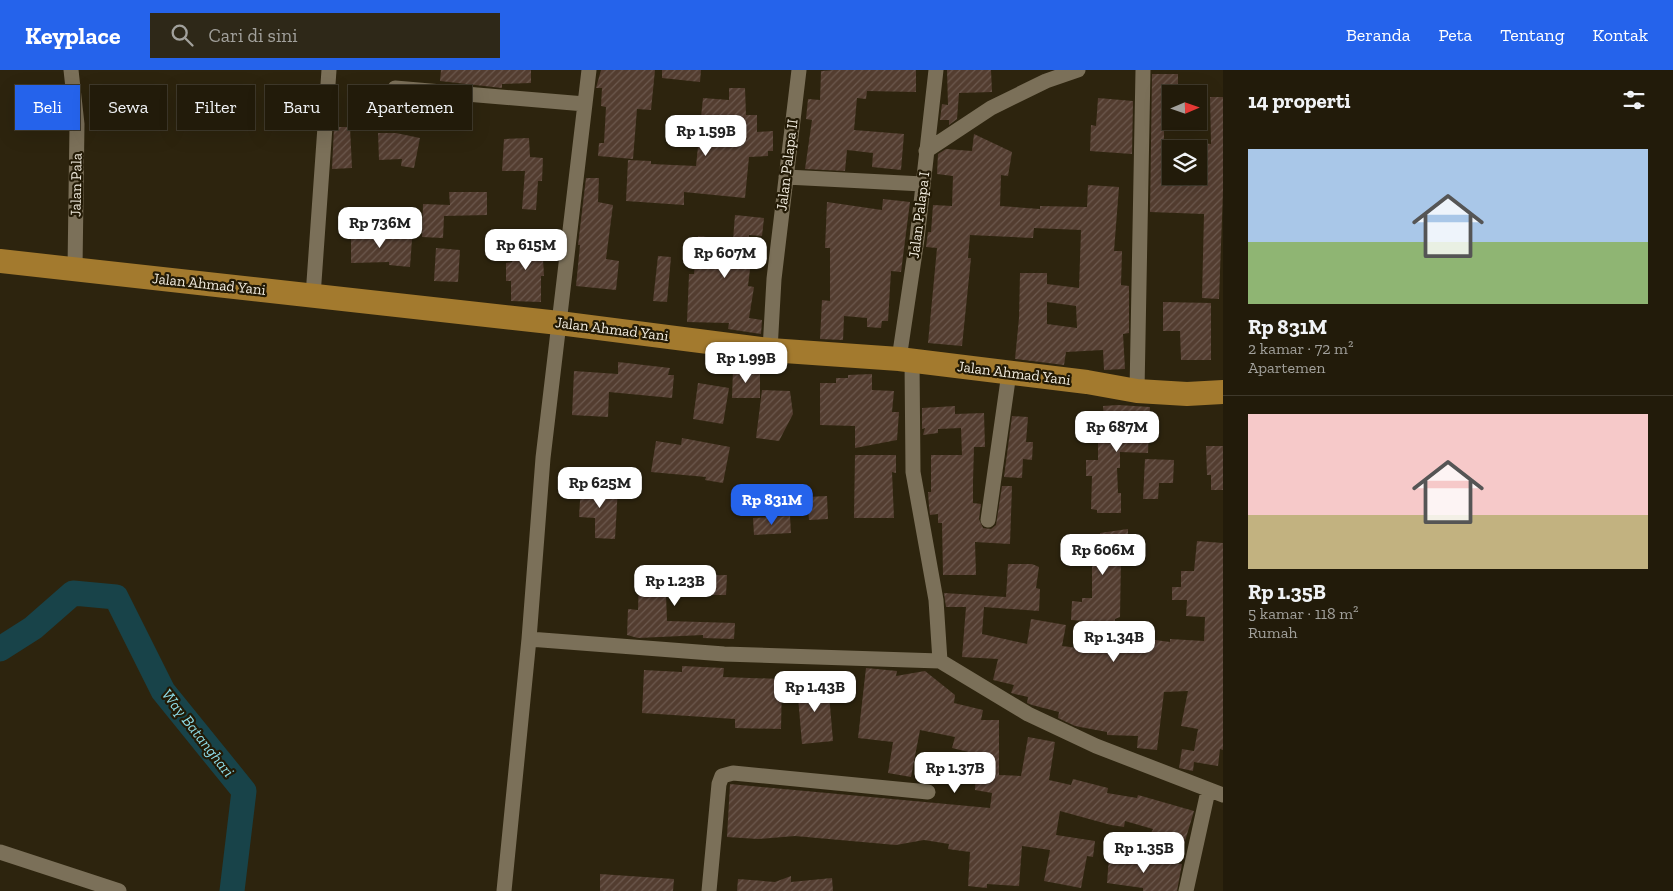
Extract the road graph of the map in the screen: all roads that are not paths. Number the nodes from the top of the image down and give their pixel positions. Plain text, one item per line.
1 (71, 70) edge
2 (329, 70) edge
3 (589, 70) edge
4 (799, 70) edge
5 (936, 70) edge
6 (1078, 70) edge
7 (1143, 70) edge
8 (472, 94) edge
9 (585, 104) junction
10 (926, 151) junction
11 (786, 177) junction
12 (923, 184) junction
13 (0, 262) edge
14 (75, 269) junction
15 (313, 296) junction
16 (559, 323) junction
17 (770, 350) junction
18 (906, 359) junction
19 (1009, 373) junction
20 (1137, 392) junction
21 (1223, 392) edge
22 (988, 520) dead end
23 (529, 639) junction
24 (940, 662) junction
25 (1208, 791) junction
26 (928, 792) dead end
27 (1223, 795) edge
28 (0, 852) edge
29 (119, 891) edge
30 (504, 891) edge
31 (709, 891) edge
32 (1186, 891) edge

1 - 14 street, Jalan Pala
2 - 15 street
3 - 9 street
4 - 11 street, Jalan Palapa II
5 - 10 street, Jalan Palapa I
6 - 10 street
7 - 20 street
8 - 9 street
9 - 16 street
10 - 12 street, Jalan Palapa I
11 - 12 street
11 - 17 street, Jalan Palapa II
12 - 18 street, Jalan Palapa I
13 - 14 main road, Jalan Ahmad Yani
14 - 15 main road, Jalan Ahmad Yani
15 - 16 main road, Jalan Ahmad Yani
16 - 17 main road, Jalan Ahmad Yani
16 - 23 street
17 - 18 main road, Jalan Ahmad Yani
18 - 19 main road, Jalan Ahmad Yani
18 - 24 street, Jalan Palapa I
19 - 20 main road, Jalan Ahmad Yani
19 - 22 street
20 - 21 main road, Jalan Ahmad Yani
23 - 24 street
23 - 30 street
24 - 25 street
25 - 27 street
25 - 32 street
26 - 31 street
28 - 29 street

